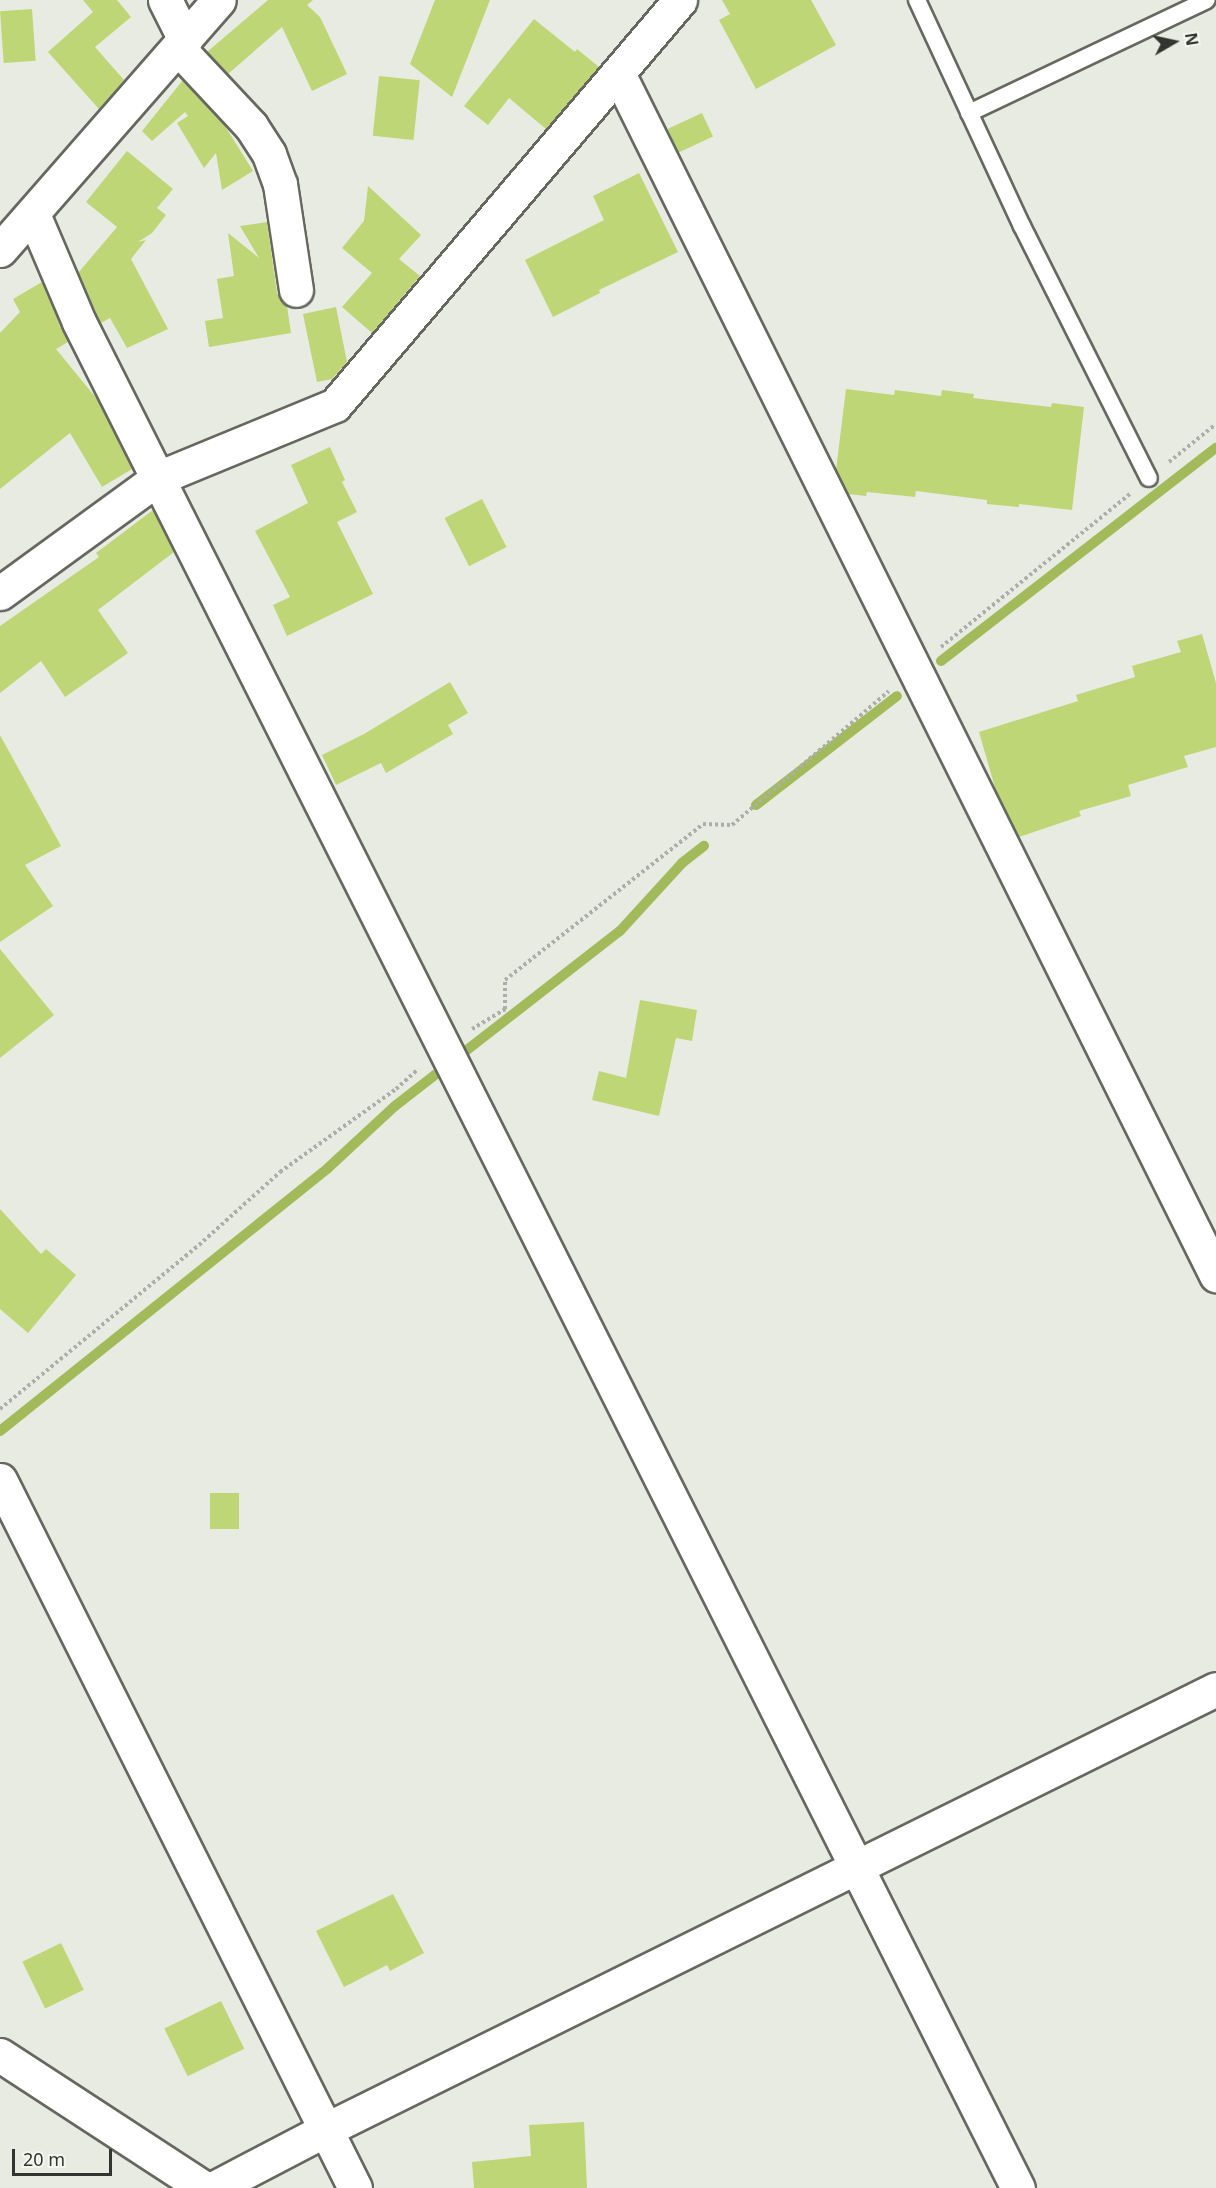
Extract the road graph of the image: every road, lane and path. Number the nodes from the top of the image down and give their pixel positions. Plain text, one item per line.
1 (165, 0) edge
2 (219, 0) edge
3 (680, 0) edge
4 (917, 0) edge
5 (1207, 0) edge
6 (181, 44) junction
7 (618, 73) junction
8 (969, 113) junction
9 (33, 214) junction
10 (0, 250) edge
11 (296, 290) dead end
12 (1216, 424) edge
13 (158, 478) junction
14 (1149, 478) junction
15 (0, 593) edge
16 (915, 669) junction
17 (444, 1046) junction
18 (1216, 1275) edge
19 (0, 1409) edge
20 (0, 1480) edge
21 (1216, 1689) edge
22 (856, 1866) junction
23 (0, 2055) edge
24 (325, 2130) junction
25 (204, 2188) edge
26 (214, 2188) edge
27 (355, 2188) edge
28 (1018, 2188) edge

1 - 6 street
2 - 6 street
3 - 7 street
4 - 8 lane
5 - 8 lane
6 - 9 street
6 - 11 street
7 - 13 street
7 - 16 street
8 - 14 lane
9 - 10 street
9 - 13 street
12 - 14 path
13 - 15 street
13 - 17 street
14 - 16 path
16 - 17 path
16 - 18 street
17 - 19 path
17 - 22 street
20 - 24 street
21 - 22 street
22 - 24 street
22 - 28 street
23 - 25 street
24 - 26 street
24 - 27 street

